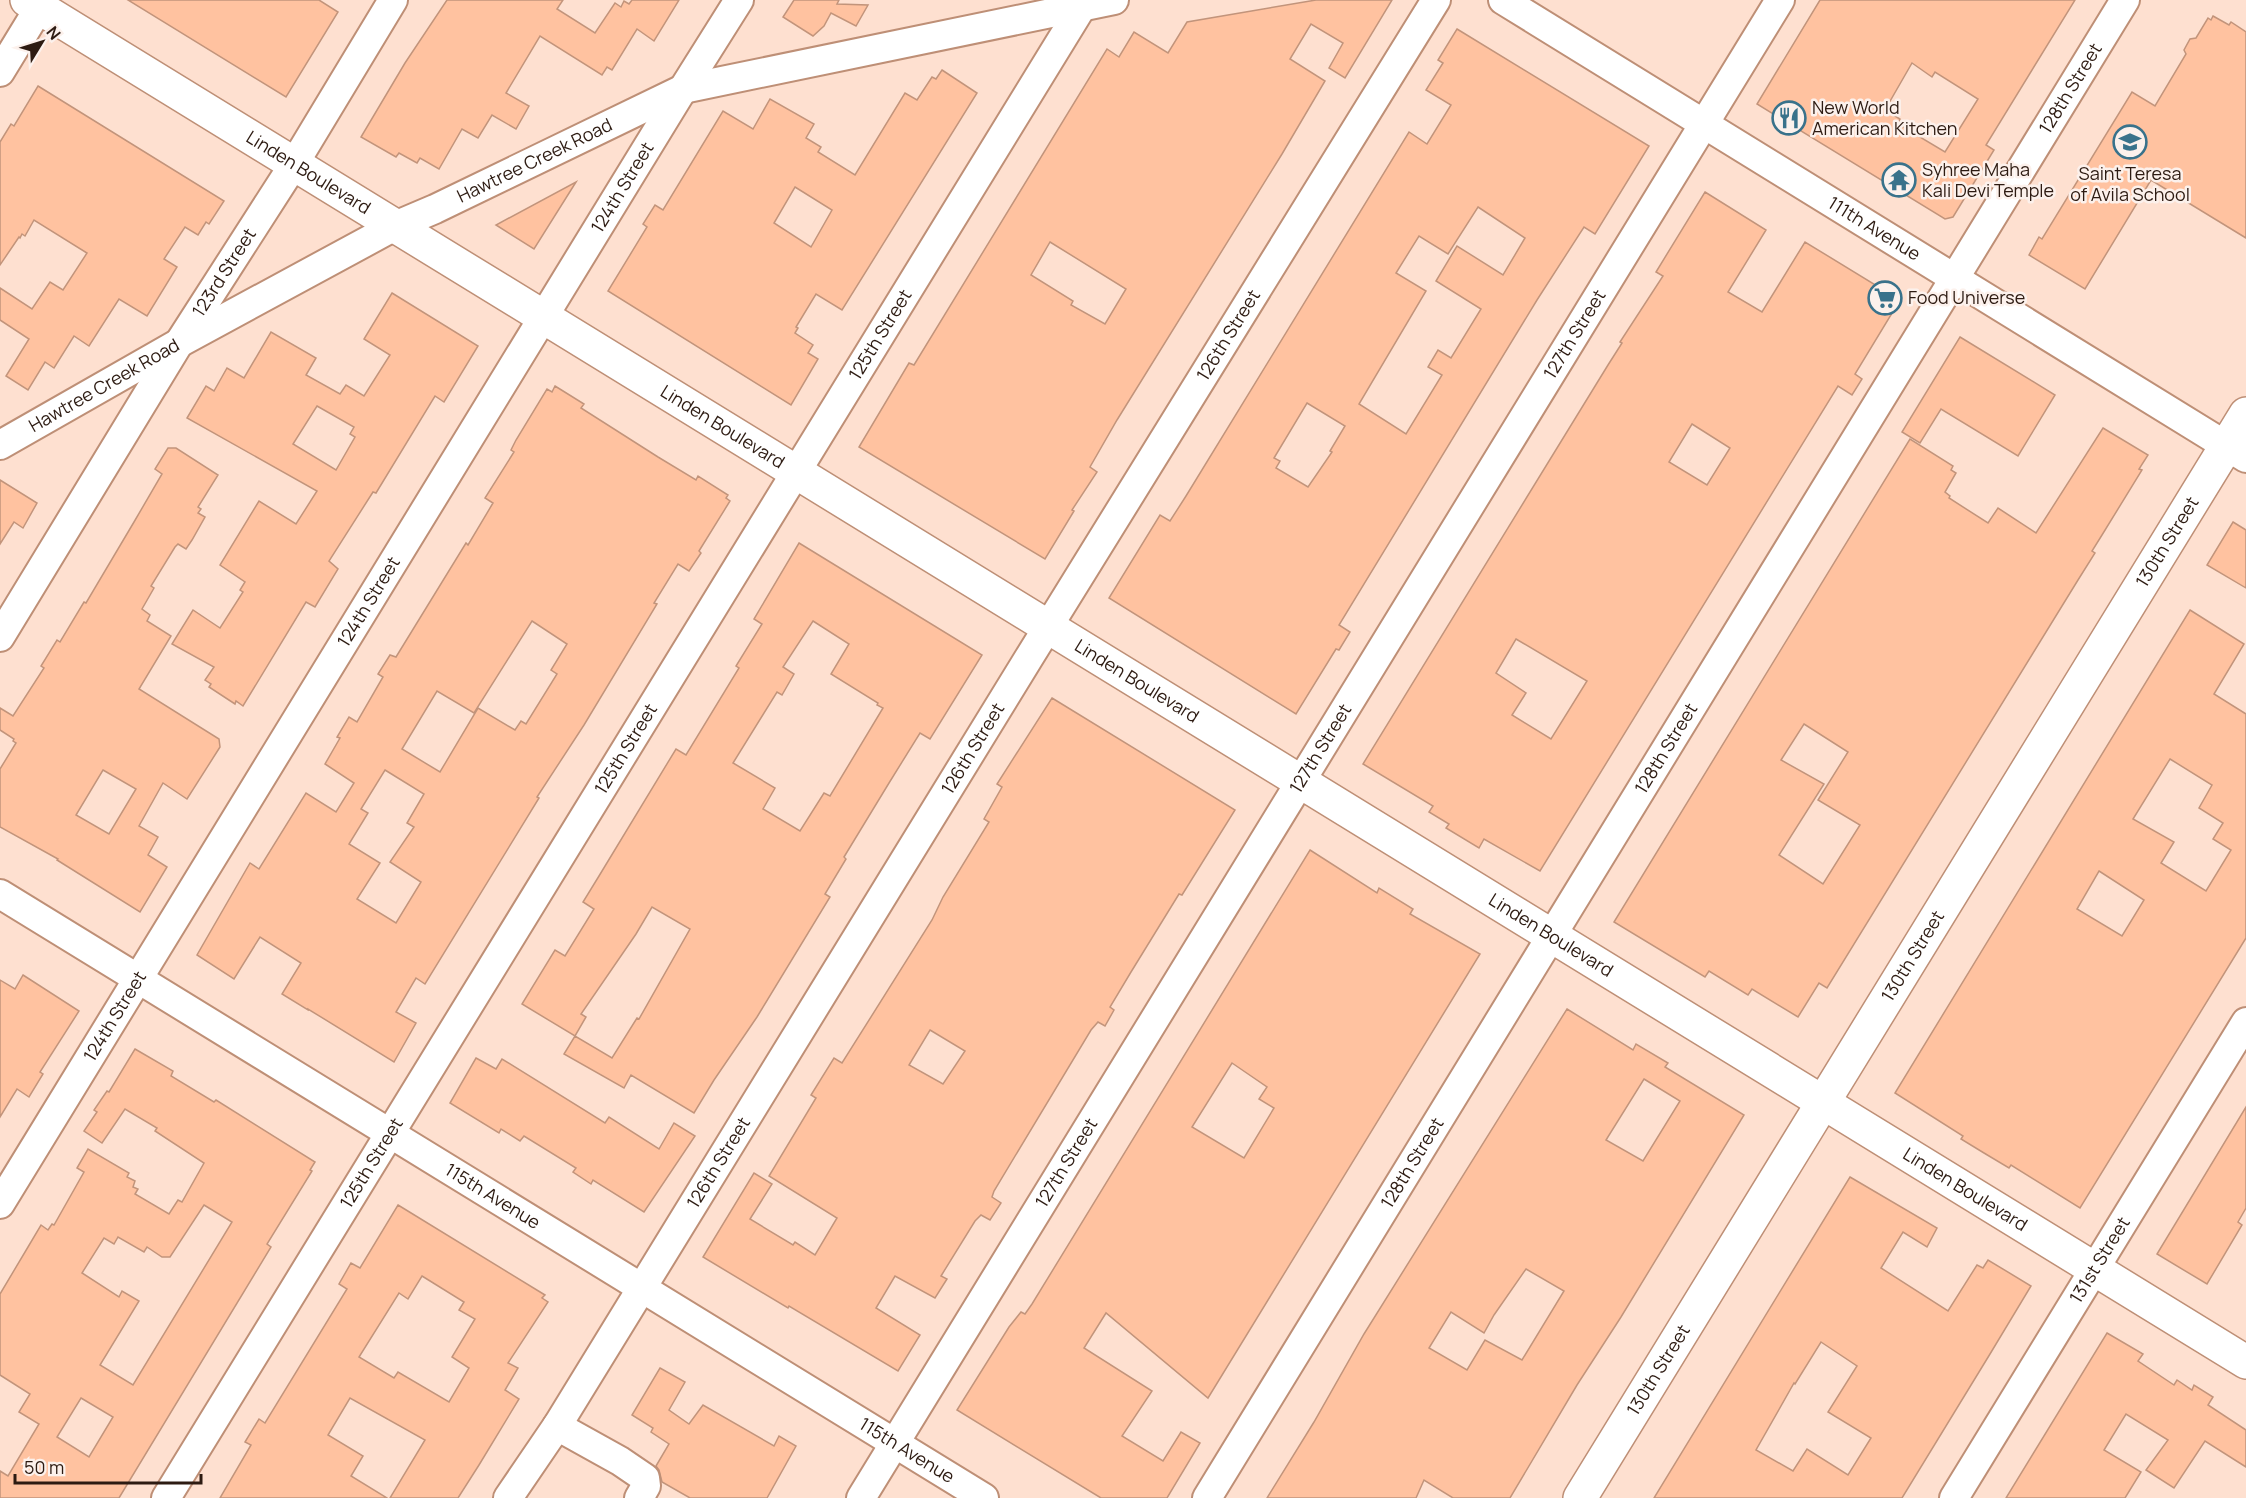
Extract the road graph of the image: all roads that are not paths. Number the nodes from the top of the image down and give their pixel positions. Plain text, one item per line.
1 (393, 0) edge
2 (739, 0) edge
3 (1114, 0) edge
4 (1436, 0) edge
5 (1503, 0) edge
6 (1780, 0) edge
7 (2125, 0) edge
8 (37, 3) edge
9 (1083, 3) edge
10 (0, 72) edge
11 (683, 89) junction
12 (1703, 124) junction
13 (294, 164) junction
14 (395, 226) junction
15 (1954, 280) junction
16 (544, 318) junction
17 (179, 344) junction
18 (2246, 414) edge
19 (0, 445) edge
20 (2236, 452) edge
21 (796, 472) junction
22 (1048, 627) junction
23 (0, 637) edge
24 (1300, 781) junction
25 (0, 894) edge
26 (1552, 936) junction
27 (139, 979) junction
28 (2246, 1022) edge
29 (1823, 1102) junction
30 (390, 1133) junction
31 (0, 1204) edge
32 (2095, 1269) junction
33 (642, 1288) junction
34 (2246, 1362) edge
35 (558, 1426) junction
36 (895, 1443) junction
37 (166, 1498) edge
38 (508, 1498) edge
39 (639, 1498) edge
40 (861, 1498) edge
41 (984, 1498) edge
42 (1207, 1498) edge
43 (1580, 1498) edge
44 (1954, 1498) edge

1 - 13 street, 123rd Street
2 - 11 street, 124th Street
3 - 9 street, Hawtree Creek Road
4 - 22 street, 126th Street
5 - 12 street, 111th Avenue
6 - 12 street, 127th Street
7 - 15 street, 128th Street
8 - 10 street
8 - 13 main road, Linden Boulevard
9 - 11 street, Hawtree Creek Road
9 - 21 street, 125th Street
11 - 14 street, Hawtree Creek Road
11 - 16 street, 124th Street
12 - 15 street, 111th Avenue
12 - 24 street, 127th Street
13 - 14 main road, Linden Boulevard
13 - 17 street, 123rd Street
14 - 16 main road, Linden Boulevard
14 - 17 street, Hawtree Creek Road
15 - 20 street, 111th Avenue
15 - 26 street, 128th Street
16 - 21 main road, Linden Boulevard
16 - 27 street, 124th Street
17 - 19 street, Hawtree Creek Road
17 - 23 street, 123rd Street
18 - 20 main road, 130th Street
20 - 29 main road, 130th Street
21 - 22 main road, Linden Boulevard
21 - 30 street, 125th Street
22 - 24 main road, Linden Boulevard
22 - 33 street, 126th Street
24 - 26 main road, Linden Boulevard
24 - 36 street, 127th Street
25 - 27 street, 115th Avenue
26 - 29 main road, Linden Boulevard
26 - 42 street, 128th Street
27 - 30 street, 115th Avenue
27 - 31 street, 124th Street
28 - 32 street, 131st Street
29 - 32 main road, Linden Boulevard
29 - 43 main road, 130th Street
30 - 33 street, 115th Avenue
30 - 37 street, 125th Street
32 - 34 main road, Linden Boulevard
32 - 44 street, 131st Street
33 - 35 street, 126th Street
33 - 36 street, 115th Avenue
35 - 38 street, 126th Street
35 - 39 street
36 - 40 street, 127th Street
36 - 41 street, 115th Avenue

